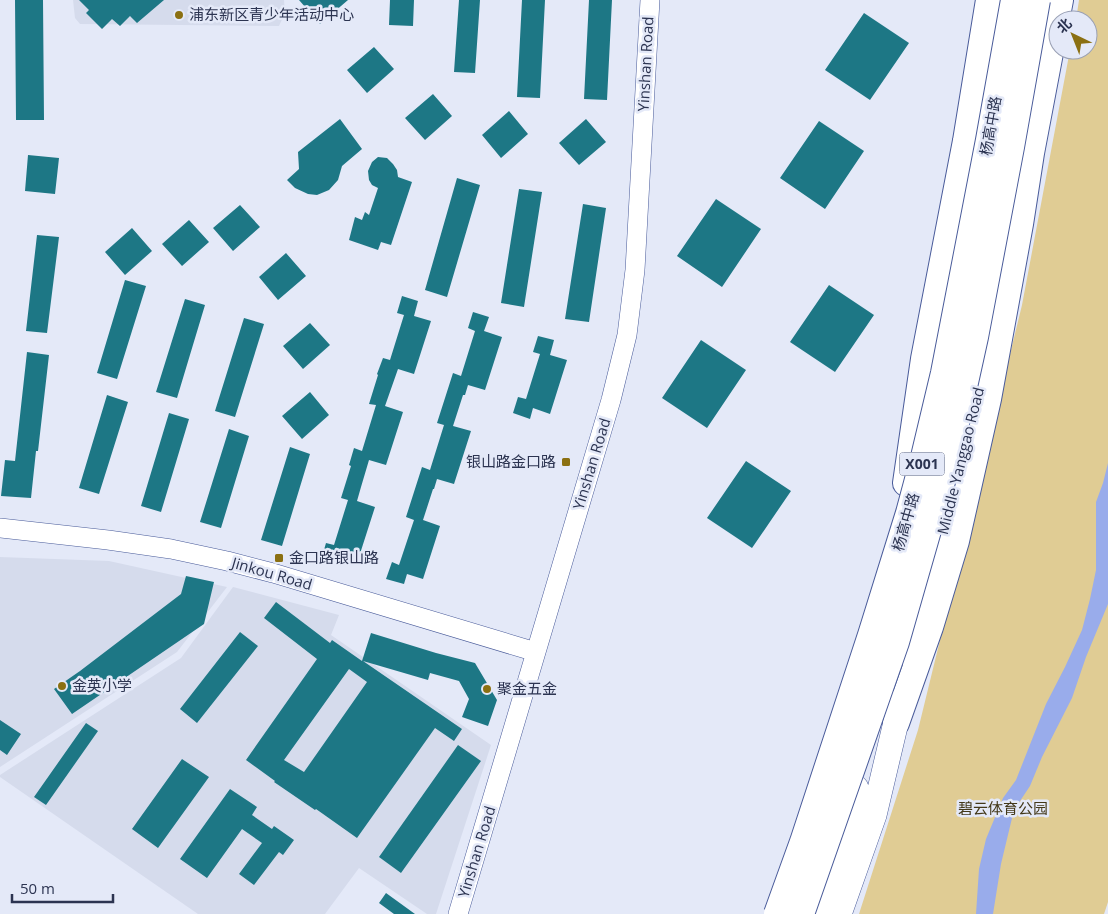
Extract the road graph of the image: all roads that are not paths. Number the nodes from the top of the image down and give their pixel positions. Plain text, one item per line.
1 (650, 0) edge
2 (989, 0) edge
3 (1002, 0) edge
4 (1014, 0) edge
5 (1037, 0) edge
6 (1048, 0) edge
7 (1060, 0) edge
8 (906, 483) junction
9 (0, 528) edge
10 (893, 534) junction
11 (536, 652) junction
12 (896, 723) junction
13 (458, 914) edge
14 (766, 914) edge
15 (777, 914) edge
16 (801, 914) edge
17 (817, 914) edge
18 (838, 914) edge

1 - 11 street, Yinshan Road
2 - 8 highway
3 - 8 main road, X001
4 - 15 highway, 杨高中路 / X001, bridge
5 - 16 highway, 杨高中路 / X001, bridge
6 - 12 main road, Middle Yanggao Road / X001
7 - 12 highway
8 - 10 main road, X001
9 - 11 street, Jinkou Road
10 - 14 main road, X001
10 - 17 main road, X001
11 - 13 street, Yinshan Road
12 - 18 main road, Middle Yanggao Road / X001

